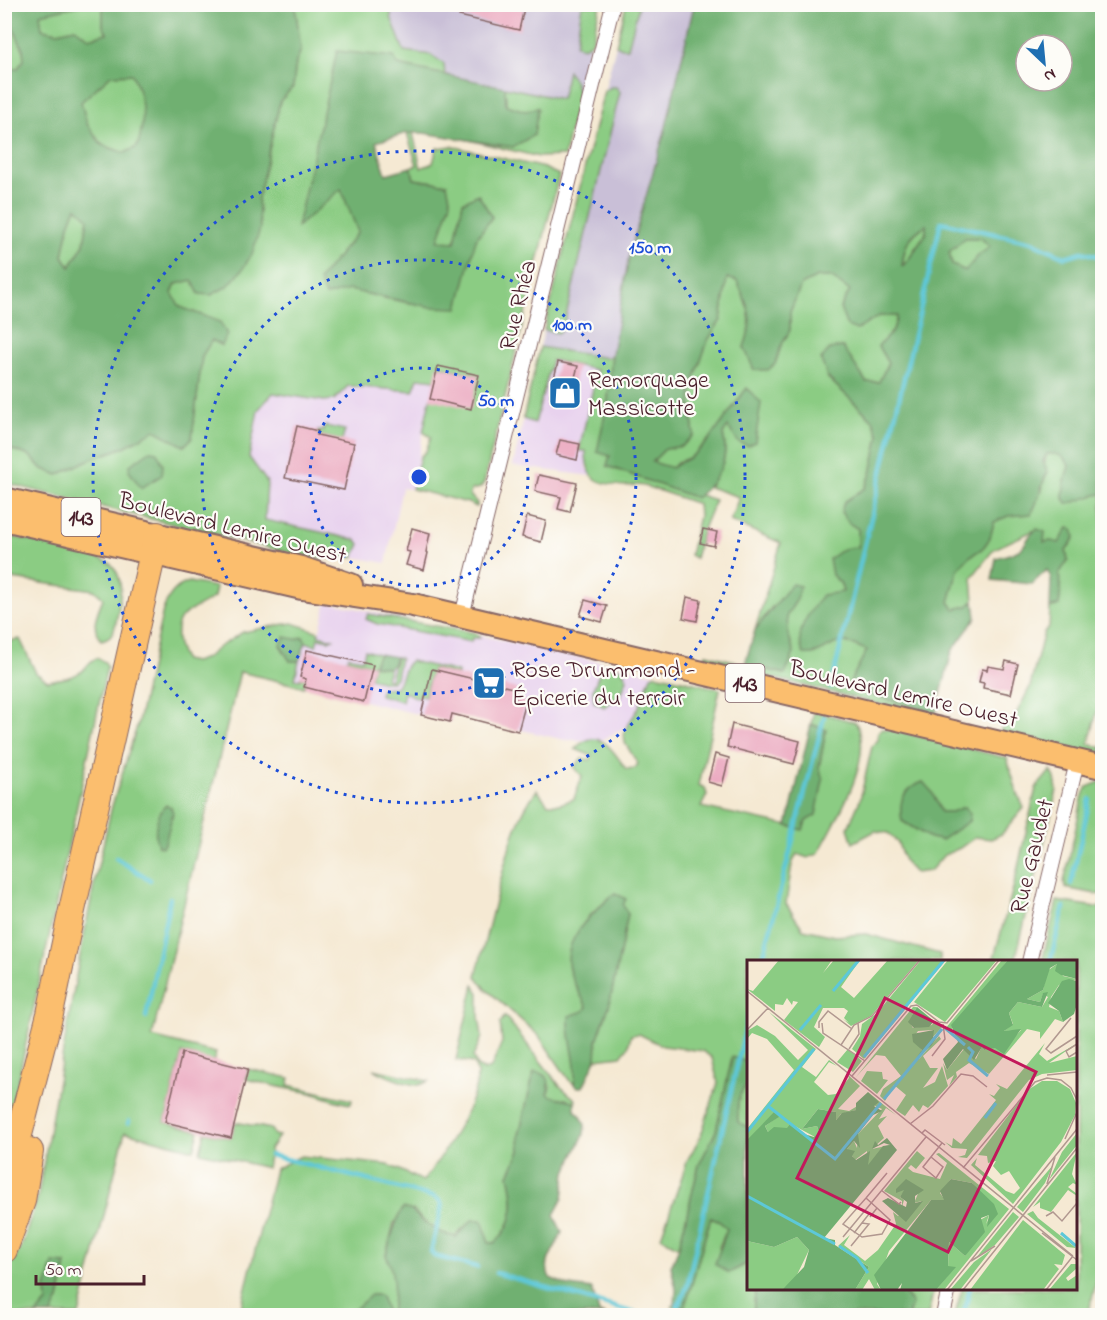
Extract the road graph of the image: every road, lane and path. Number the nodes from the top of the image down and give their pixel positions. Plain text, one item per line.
1 (613, 4) edge
2 (4, 499) edge
3 (4, 519) edge
4 (154, 545) junction
5 (412, 605) junction
6 (462, 616) junction
7 (1077, 762) junction
8 (1102, 767) edge
9 (1029, 960) edge
10 (50, 1014) junction
11 (4, 1193) edge
12 (4, 1250) edge
13 (949, 1290) edge
14 (943, 1316) edge

1 - 6 street, Rue Rhéa
2 - 4 main road, Boulevard Lemire Ouest / 143
3 - 4 main road, Boulevard Lemire Ouest
4 - 5 main road, Boulevard Lemire Ouest / 143
4 - 5 main road, Boulevard Lemire Ouest / 143
4 - 10 highway
5 - 6 main road, Boulevard Lemire Ouest / 143
6 - 7 main road, Boulevard Lemire Ouest / 143
7 - 8 main road, Boulevard Lemire Ouest / 143
7 - 9 street, Rue Gaudet
10 - 11 highway
10 - 12 highway
13 - 14 street

